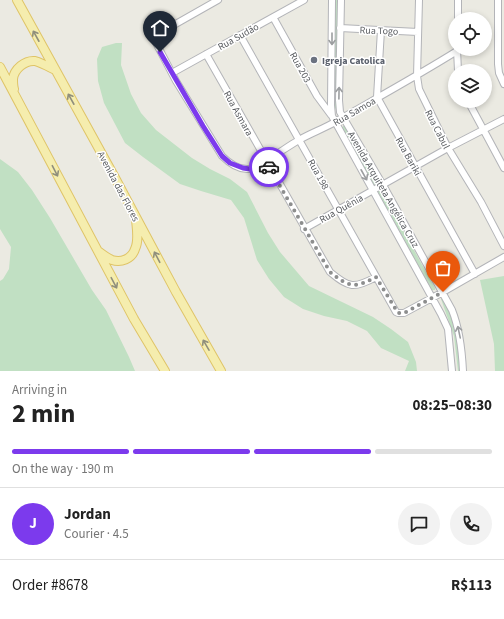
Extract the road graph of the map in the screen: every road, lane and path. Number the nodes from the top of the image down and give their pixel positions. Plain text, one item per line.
1 (17, 0) edge
2 (218, 0) edge
3 (304, 0) edge
4 (332, 0) edge
5 (341, 0) edge
6 (419, 0) edge
7 (458, 0) edge
8 (498, 0) edge
9 (458, 12) edge
10 (273, 17) junction
11 (340, 28) junction
12 (381, 30) junction
13 (418, 32) junction
14 (240, 35) junction
15 (206, 54) junction
16 (448, 56) edge
17 (0, 67) edge
18 (55, 70) junction
19 (172, 73) junction
20 (417, 76) junction
21 (504, 84) edge
22 (14, 91) junction
23 (377, 97) junction
24 (472, 108) edge
25 (342, 117) junction
26 (333, 119) junction
27 (504, 119) edge
28 (483, 130) junction
29 (300, 140) junction
30 (448, 148) junction
31 (265, 160) junction
32 (415, 167) junction
33 (504, 168) edge
34 (383, 185) junction
35 (373, 191) junction
36 (339, 210) junction
37 (136, 217) junction
38 (304, 228) junction
39 (504, 246) edge
40 (96, 249) junction
41 (504, 257) edge
42 (475, 274) junction
43 (376, 277) junction
44 (443, 292) junction
45 (432, 298) junction
46 (165, 371) edge
47 (221, 371) edge
48 (452, 371) edge
49 (463, 371) edge

18 -> 1 main road, Avenida das Flores
2 - 19 street
3 - 10 street, Rua Sudão
4 -> 26 street, Avenida Arquiteta Angélica Cruz
5 - 11 street, Avenida Arquiteta Angélica Cruz
6 - 13 street, Rua Cabul
7 - 9 street
8 - 21 street
10 - 14 street, Rua Sudão
10 - 26 street, Rua 203
11 - 12 street, Rua Togo
25 -> 11 street, Avenida Arquiteta Angélica Cruz
12 - 13 street, Rua Togo
12 - 23 street
13 - 20 street, Rua Cabul
14 - 15 street, Rua Sudão
14 - 29 street, Rua 198
15 - 19 street, Rua Sudão
15 - 31 street, Rua Asmara
16 - 20 street, Rua Samoa
17 - 22 main road
18 - 22 main road
37 -> 18 main road, Avenida das Flores
19 - 31 street, Rua Samoa
20 - 23 street, Rua Samoa
20 - 30 street, Rua Cabul
22 -> 40 main road
23 - 25 street, Rua Samoa
23 - 32 street, Rua Bariki
24 - 28 street
25 - 26 street, Rua Samoa
25 - 34 street, Avenida Arquiteta Angélica Cruz
26 - 29 street, Rua Samoa
26 -> 35 street, Avenida Arquiteta Angélica Cruz
27 - 28 street, Rua Quênia
28 - 30 street, Rua Quênia
28 - 33 street
29 - 31 street, Rua Samoa
29 - 36 street, Rua 198
30 - 32 street, Rua Quênia
30 - 39 street, Rua Cabul
31 - 38 street, Rua Asmara
32 - 34 street, Rua Quênia
32 - 42 street, Rua Bariki
34 - 35 street, Rua Quênia
34 - 44 street, Avenida Arquiteta Angélica Cruz
35 - 36 street, Rua Quênia
35 - 45 street, Avenida Arquiteta Angélica Cruz
36 - 38 street, Rua Quênia
36 - 43 street, Rua 198
37 - 40 main road
47 -> 37 main road, Avenida das Flores
38 - 43 street, Rua Asmara
40 -> 46 main road
41 - 42 street
42 - 44 street
43 - 45 street, Rua 198
44 - 45 street
49 -> 44 street, Avenida Arquiteta Angélica Cruz
45 - 48 street, Avenida Arquiteta Angélica Cruz

